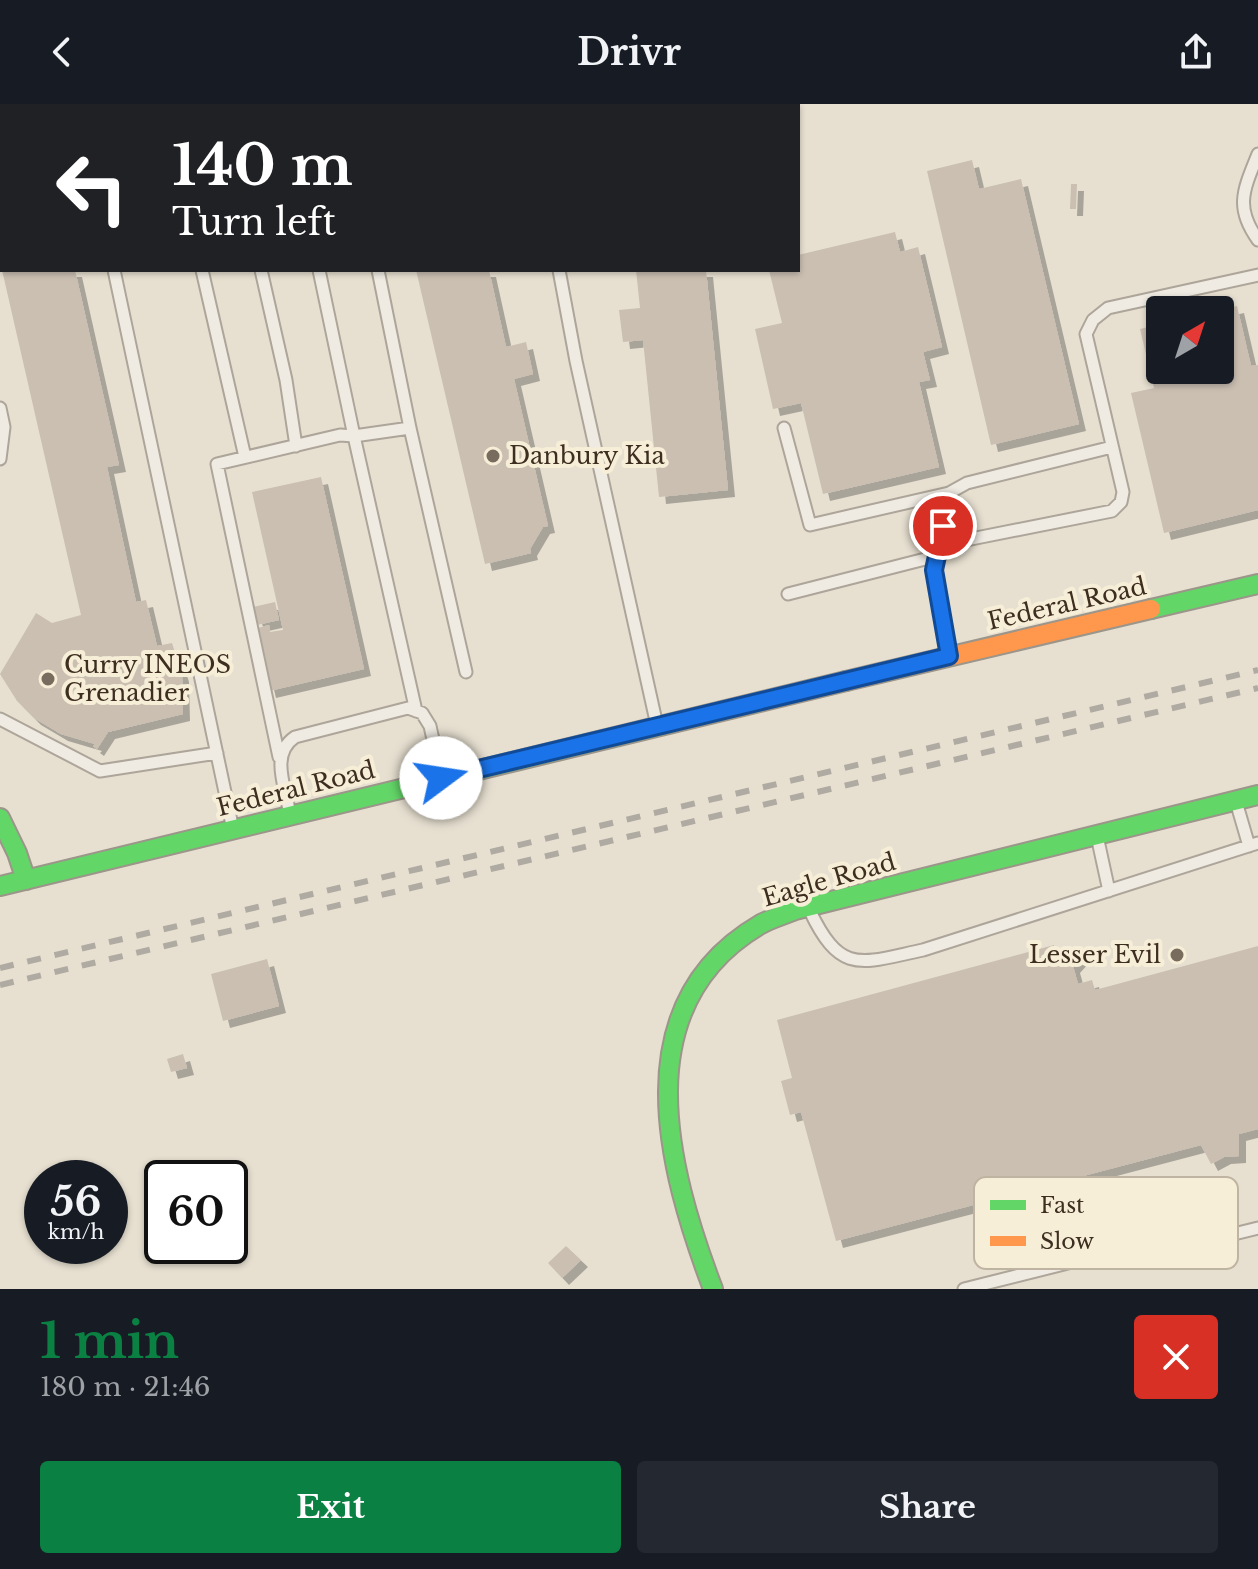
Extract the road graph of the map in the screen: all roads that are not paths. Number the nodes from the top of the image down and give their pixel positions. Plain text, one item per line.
1 (1258, 154) edge
2 (1258, 240) edge
3 (114, 272) edge
4 (202, 272) edge
5 (261, 272) edge
6 (319, 272) edge
7 (378, 272) edge
8 (559, 272) edge
9 (1258, 275) edge
10 (0, 408) edge
11 (410, 428) junction
12 (784, 428) dead end
13 (354, 436) junction
14 (296, 446) junction
15 (1112, 447) junction
16 (245, 457) junction
17 (0, 459) edge
18 (949, 493) junction
19 (946, 544) junction
20 (937, 556) junction
21 (1258, 584) edge
22 (788, 594) dead end
23 (949, 656) junction
24 (466, 672) dead end
25 (416, 711) junction
26 (0, 719) edge
27 (657, 726) junction
28 (217, 753) junction
29 (279, 757) junction
30 (441, 778) junction
31 (1258, 795) edge
32 (1235, 801) junction
33 (290, 815) junction
34 (0, 818) edge
35 (233, 829) junction
36 (1096, 836) junction
37 (1254, 845) edge
38 (26, 880) junction
39 (0, 886) edge
40 (1109, 891) junction
41 (808, 907) junction
42 (1258, 1228) edge
43 (1238, 1233) edge
44 (1044, 1269) edge
45 (713, 1289) edge
46 (964, 1289) edge

1 - 2 lane
3 - 28 lane
4 - 16 lane
5 - 14 lane
6 - 13 lane
7 - 11 lane
8 - 27 lane
9 - 15 lane
10 - 17 lane
11 - 13 lane
11 - 24 lane
12 - 18 lane
13 - 14 lane
13 - 25 lane
14 - 16 lane
15 - 18 lane
15 - 19 lane
16 - 29 lane
18 - 19 lane
19 - 20 lane
20 - 22 lane
20 - 23 lane
21 - 23 main road, Federal Road
23 - 27 main road, Federal Road
25 - 29 lane
25 - 30 lane
26 - 28 lane
27 - 30 main road, Federal Road
28 - 35 lane
29 - 33 lane
30 - 33 main road, Federal Road
31 - 32 main road, Eagle Road
32 - 36 main road, Eagle Road
32 - 37 lane
33 - 35 main road, Federal Road
34 - 38 main road
35 - 38 main road, Federal Road
36 - 40 lane
36 - 41 main road, Eagle Road
37 - 40 lane
38 - 39 main road, Federal Road
40 - 41 lane
41 - 45 main road, Eagle Road
42 - 43 lane
44 - 46 lane

